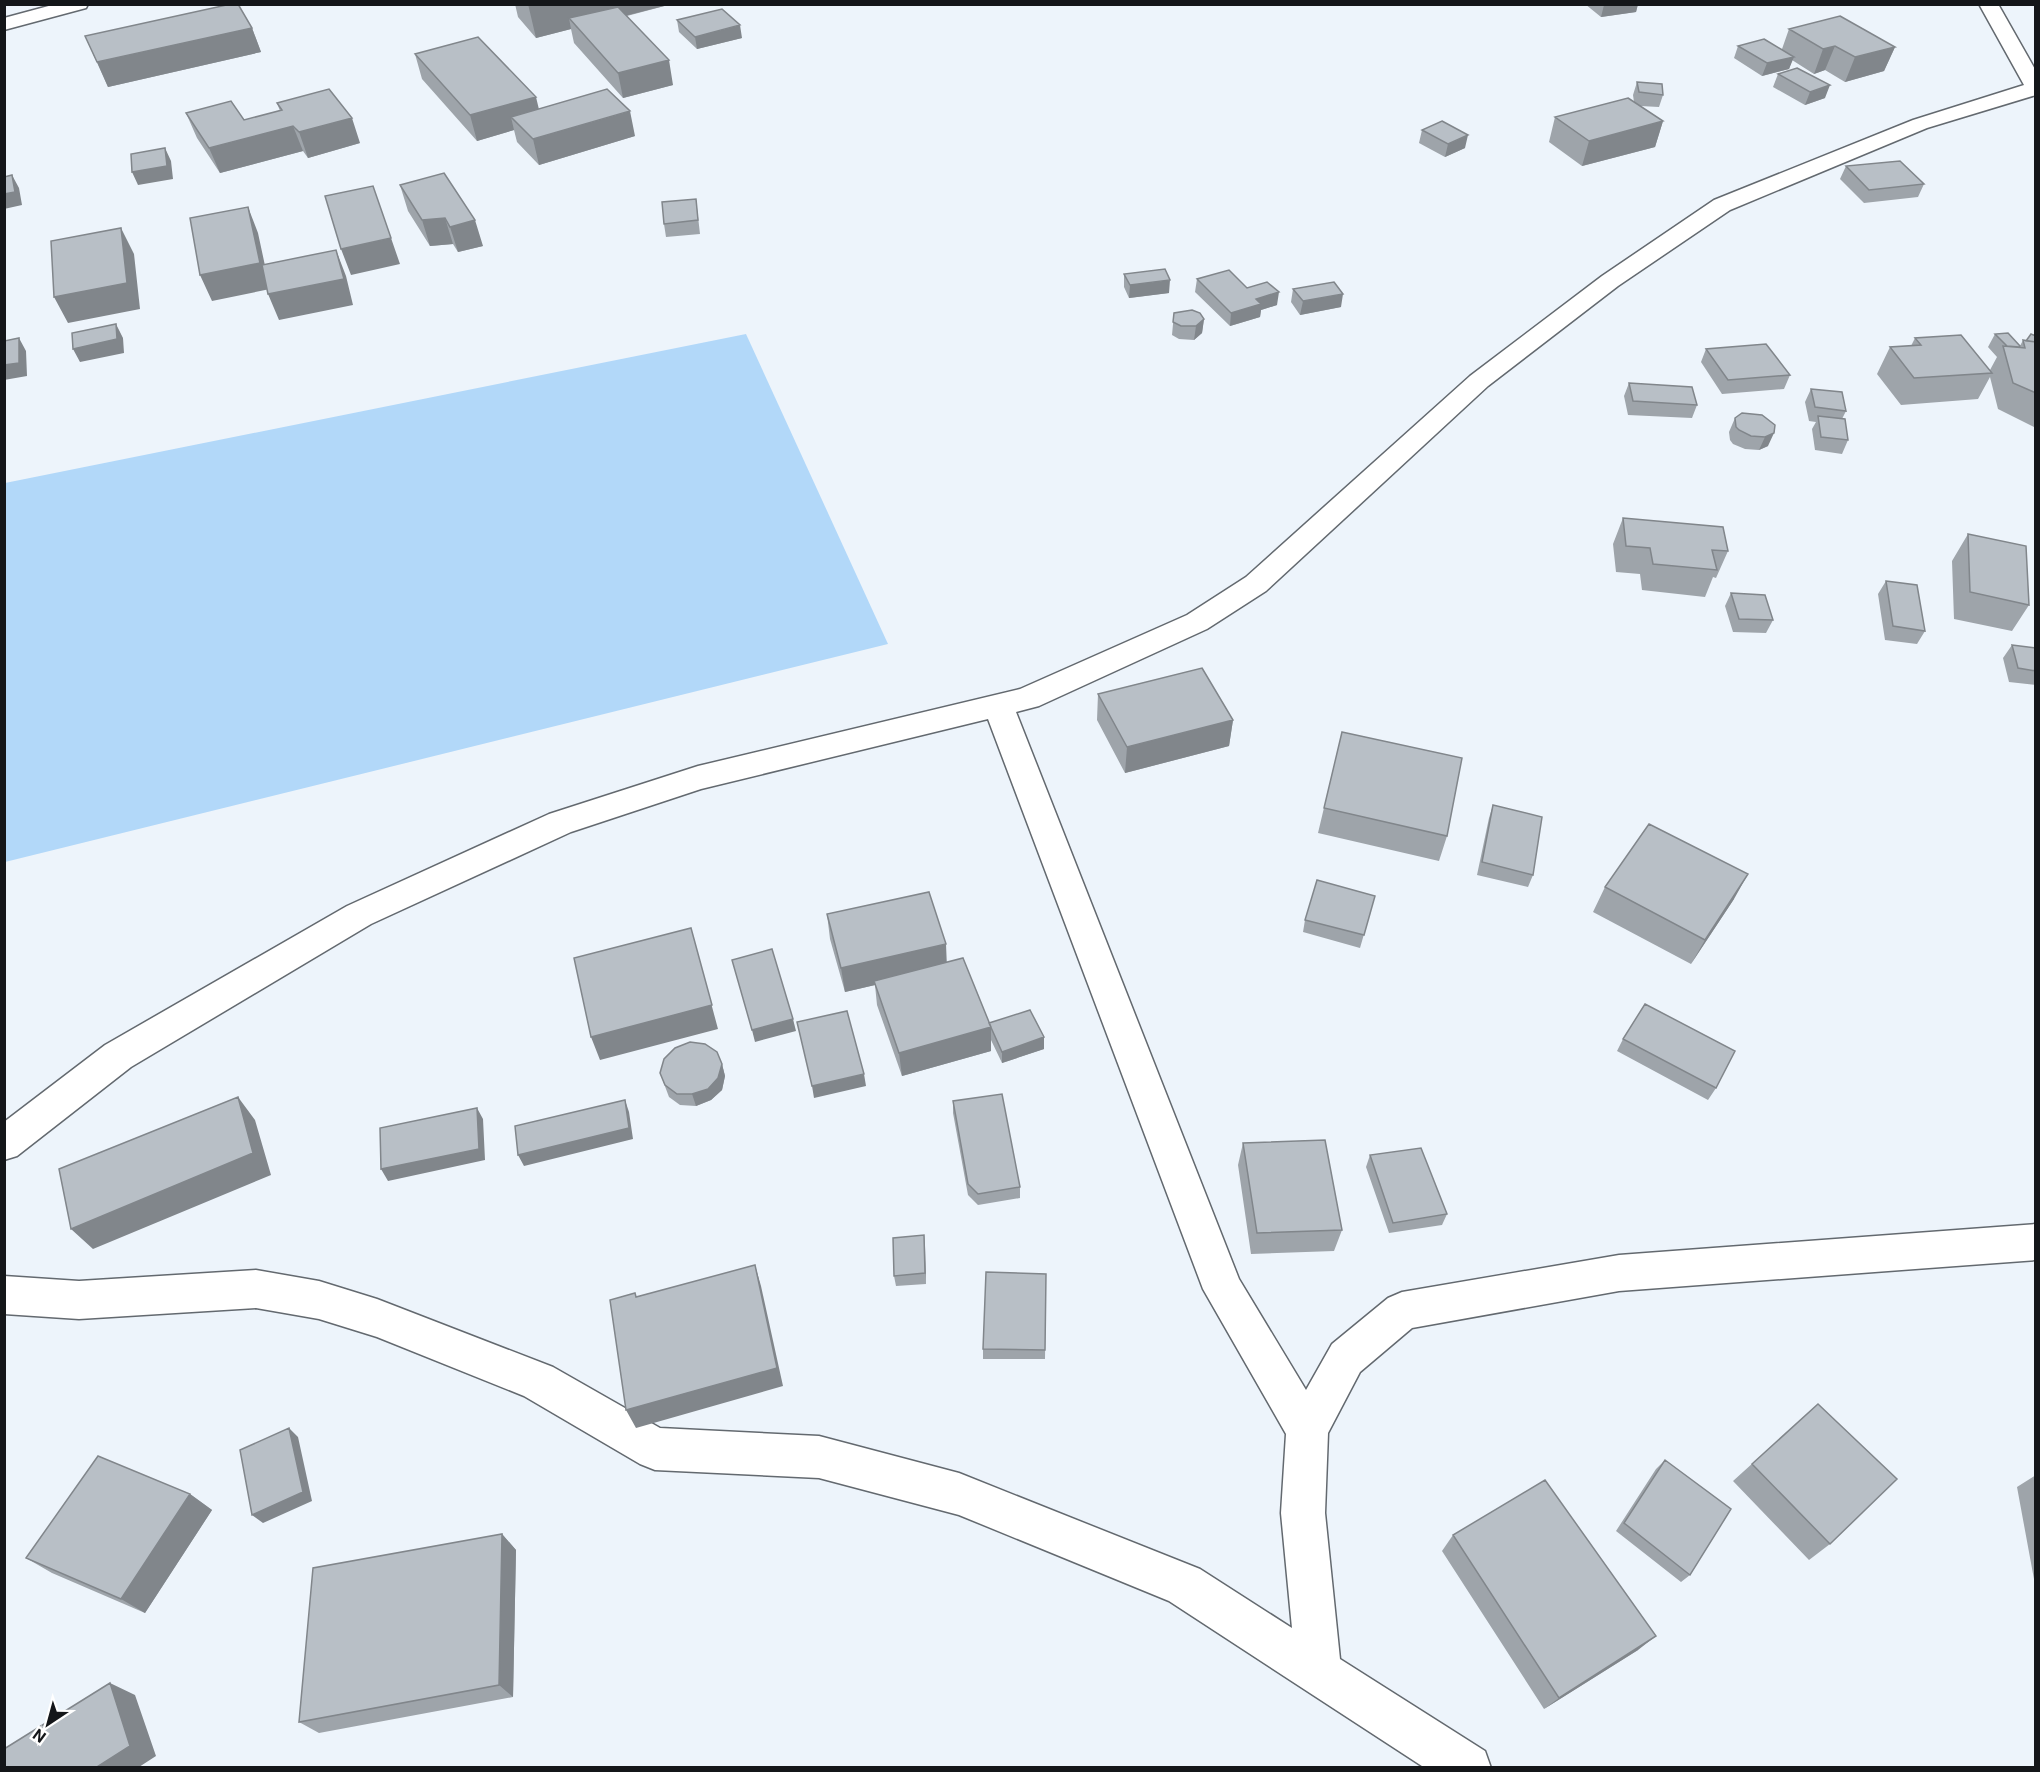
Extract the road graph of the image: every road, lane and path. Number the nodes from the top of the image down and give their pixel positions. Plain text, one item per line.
1 (79, 4) edge
2 (1988, 4) edge
3 (4, 24) edge
4 (2035, 88) edge
5 (998, 705) junction
6 (4, 1143) edge
7 (2036, 1242) edge
8 (4, 1295) edge
9 (1307, 1430) junction
10 (1319, 1672) junction
11 (1468, 1767) edge

1 - 3 street
2 - 4 street
4 - 5 street
5 - 6 street
5 - 9 street
7 - 9 street
8 - 10 street
9 - 10 street
10 - 11 street

